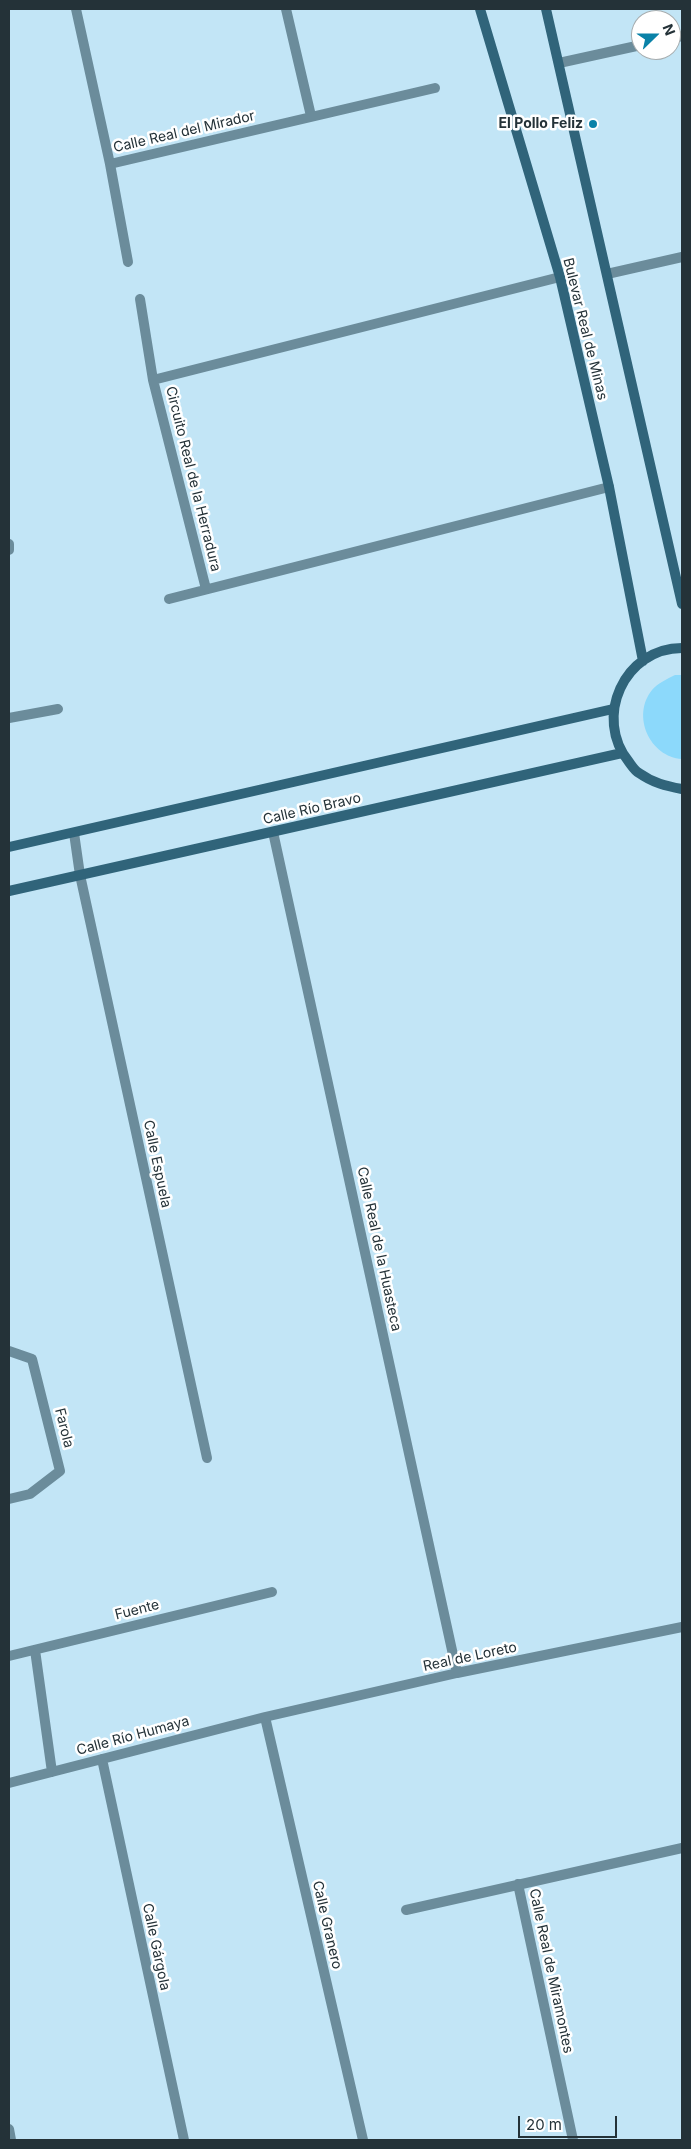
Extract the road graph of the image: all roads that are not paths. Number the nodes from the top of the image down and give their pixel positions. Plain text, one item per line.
1 (76, 9) edge
2 (286, 9) edge
3 (480, 9) edge
4 (546, 9) edge
5 (631, 47) edge
6 (559, 63) junction
7 (436, 88) dead end
8 (311, 116) junction
9 (110, 164) junction
10 (682, 257) edge
11 (128, 262) dead end
12 (607, 274) junction
13 (560, 277) junction
14 (140, 300) dead end
15 (153, 380) junction
16 (609, 487) junction
17 (9, 544) edge
18 (9, 550) edge
19 (206, 589) junction
20 (169, 599) dead end
21 (682, 604) edge
22 (682, 648) edge
23 (643, 660) junction
24 (58, 710) dead end
25 (613, 710) junction
26 (9, 718) edge
27 (622, 753) junction
28 (682, 789) edge
29 (273, 832) junction
30 (74, 833) junction
31 (9, 848) edge
32 (80, 876) junction
33 (9, 891) edge
34 (9, 1351) edge
35 (207, 1458) dead end
36 (9, 1499) edge
37 (272, 1592) dead end
38 (682, 1626) edge
39 (35, 1650) junction
40 (9, 1656) edge
41 (457, 1673) junction
42 (265, 1717) junction
43 (102, 1759) junction
44 (52, 1772) junction
45 (9, 1783) edge
46 (682, 1848) edge
47 (518, 1884) junction
48 (406, 1910) dead end
49 (9, 2129) edge
50 (11, 2140) edge
51 (184, 2140) edge
52 (363, 2140) edge
53 (573, 2140) edge

1 - 9 street, Calle Real del Mirador
2 - 8 street
3 - 13 street, Bulevar Real de Minas
4 - 6 street
5 - 6 street
6 - 12 street
7 - 8 street, Calle Real del Mirador
8 - 9 street, Calle Real del Mirador
9 - 11 street
10 - 12 street
12 - 21 street
13 - 15 street, Circuito Real de la Herradura
13 - 16 street, Bulevar Real de Minas
14 - 15 street
15 - 19 street, Circuito Real de la Herradura
16 - 19 street, Circuito Real de la Herradura
16 - 23 street, Bulevar Real de Minas
17 - 18 street
19 - 20 street
22 - 23 street
23 - 25 street
24 - 26 street
25 - 27 street
25 - 30 street
27 - 28 street
27 - 29 street, Calle Río Bravo
29 - 32 street, Calle Río Bravo
29 - 41 street, Calle Real de la Huasteca
30 - 31 street
30 - 32 street, Calle Espuela
32 - 33 street, Calle Río Bravo
32 - 35 street, Calle Espuela
34 - 36 street, Farola
37 - 39 street, Fuente
38 - 41 street, Real de Loreto
39 - 40 street, Fuente
39 - 44 street
41 - 42 street, Real de Loreto
42 - 43 street, Calle Río Humaya
42 - 52 street, Calle Granero
43 - 44 street, Calle Río Humaya
43 - 51 street, Calle Gárgola
44 - 45 street, Calle Río Humaya
46 - 47 street, Calle Real de Miramontes
47 - 48 street
47 - 53 street, Calle Real de Miramontes
49 - 50 street

